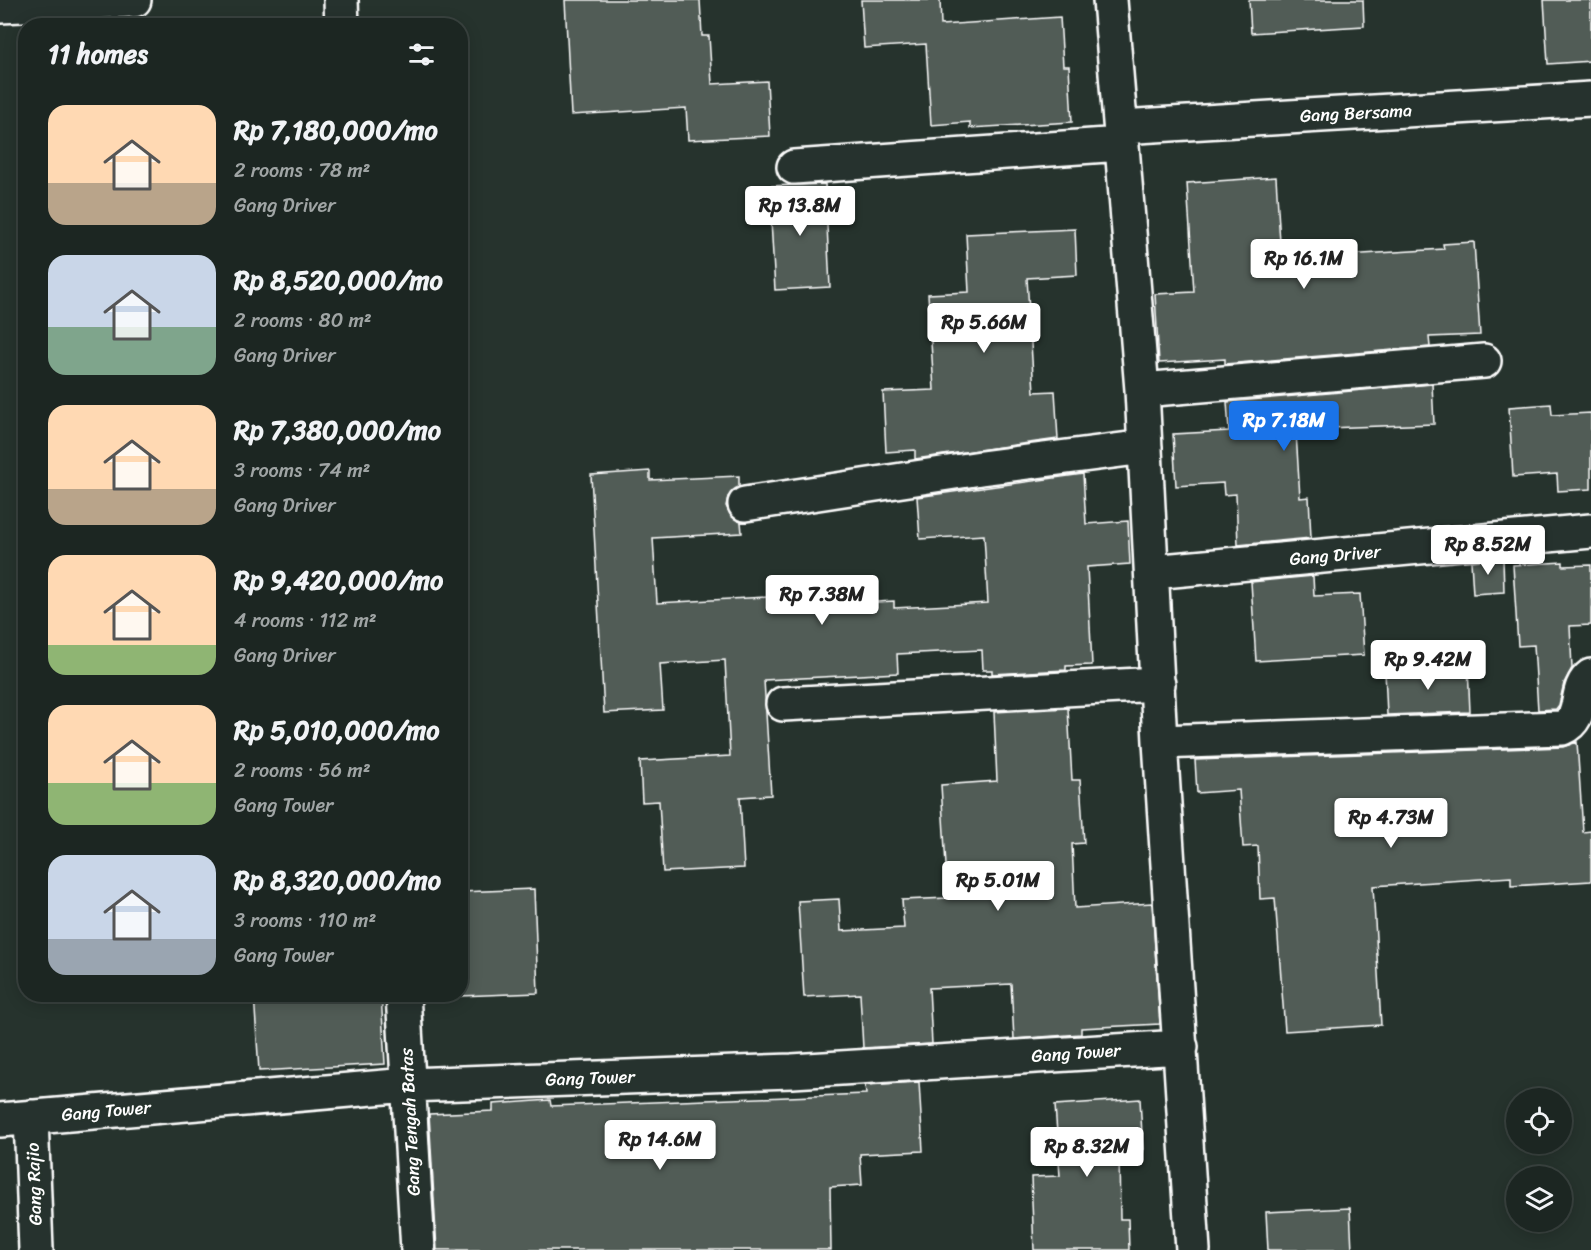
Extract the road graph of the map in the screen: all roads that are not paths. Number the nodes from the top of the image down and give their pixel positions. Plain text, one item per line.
1 (134, 0) edge
2 (341, 0) edge
3 (1110, 0) edge
4 (74, 2) edge
5 (0, 6) edge
6 (342, 18) edge
7 (1591, 99) edge
8 (1121, 136) junction
9 (794, 167) dead end
10 (1484, 360) dead end
11 (1142, 390) junction
12 (1145, 447) junction
13 (746, 504) dead end
14 (1591, 531) edge
15 (1152, 572) junction
16 (1591, 676) edge
17 (1158, 684) junction
18 (783, 704) dead end
19 (1160, 742) junction
20 (403, 1002) edge
21 (1181, 1047) junction
22 (408, 1085) junction
23 (15, 1118) edge
24 (36, 1250) edge
25 (418, 1250) edge
26 (1193, 1250) edge

1 - 4 street
2 - 6 street
3 - 8 street
4 - 5 street
7 - 8 street, Gang Bersama
8 - 9 street, Gang Bersama
8 - 11 street
10 - 11 street
11 - 12 street
12 - 13 street
12 - 15 street
14 - 15 street, Gang Driver
15 - 17 street
16 - 19 street
17 - 18 street
17 - 19 street
19 - 21 street
20 - 22 street, Gang Tengah Batas
21 - 22 street, Gang Tower
21 - 26 street
22 - 23 street, Gang Tower
22 - 25 street, Gang Tengah Batas
23 - 24 street, Gang Rajio

